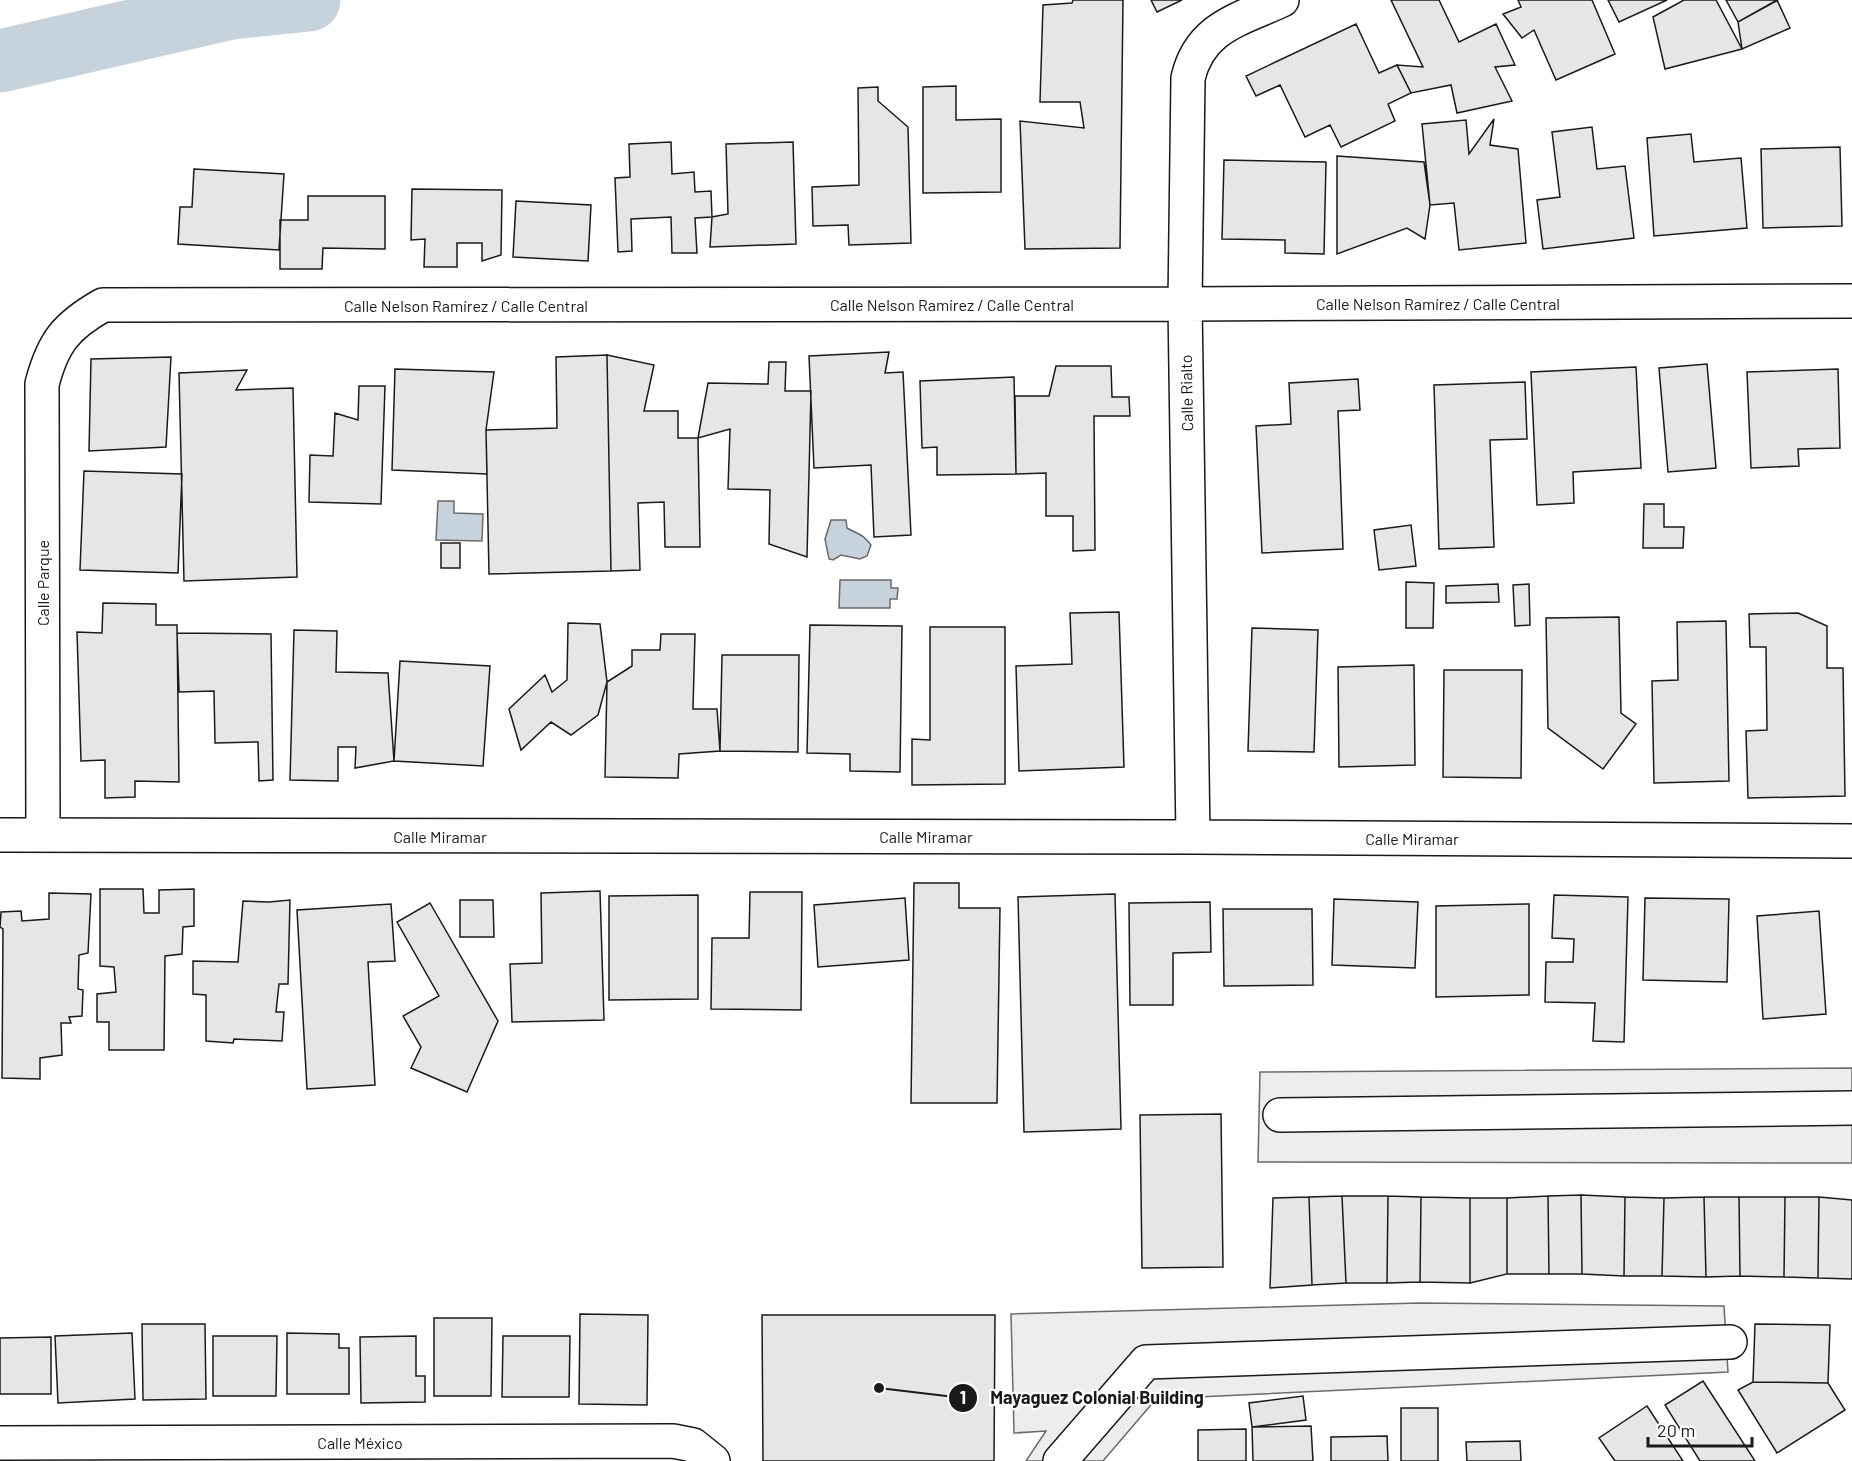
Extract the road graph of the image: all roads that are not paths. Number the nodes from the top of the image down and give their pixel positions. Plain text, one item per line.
1 (1282, 0) edge
2 (1852, 301) edge
3 (1185, 304) junction
4 (63, 335) joint
5 (0, 835) edge
6 (43, 835) junction
7 (1192, 837) junction
8 (1852, 841) edge
9 (1852, 1108) edge
10 (1280, 1115) dead end
11 (1730, 1342) dead end
12 (0, 1443) edge
13 (713, 1461) edge
14 (1060, 1461) edge

1 - 3 street, Calle Rialto
2 - 3 street, Calle Nelson Ramírez / Calle Central
3 - 4 street, Calle Nelson Ramírez / Calle Central
3 - 7 street, Calle Rialto
4 - 6 street, Calle Parque
5 - 6 street, Calle Miramar
6 - 7 street, Calle Miramar
7 - 8 street, Calle Miramar
9 - 10 street
11 - 14 street
12 - 13 street, Calle México

